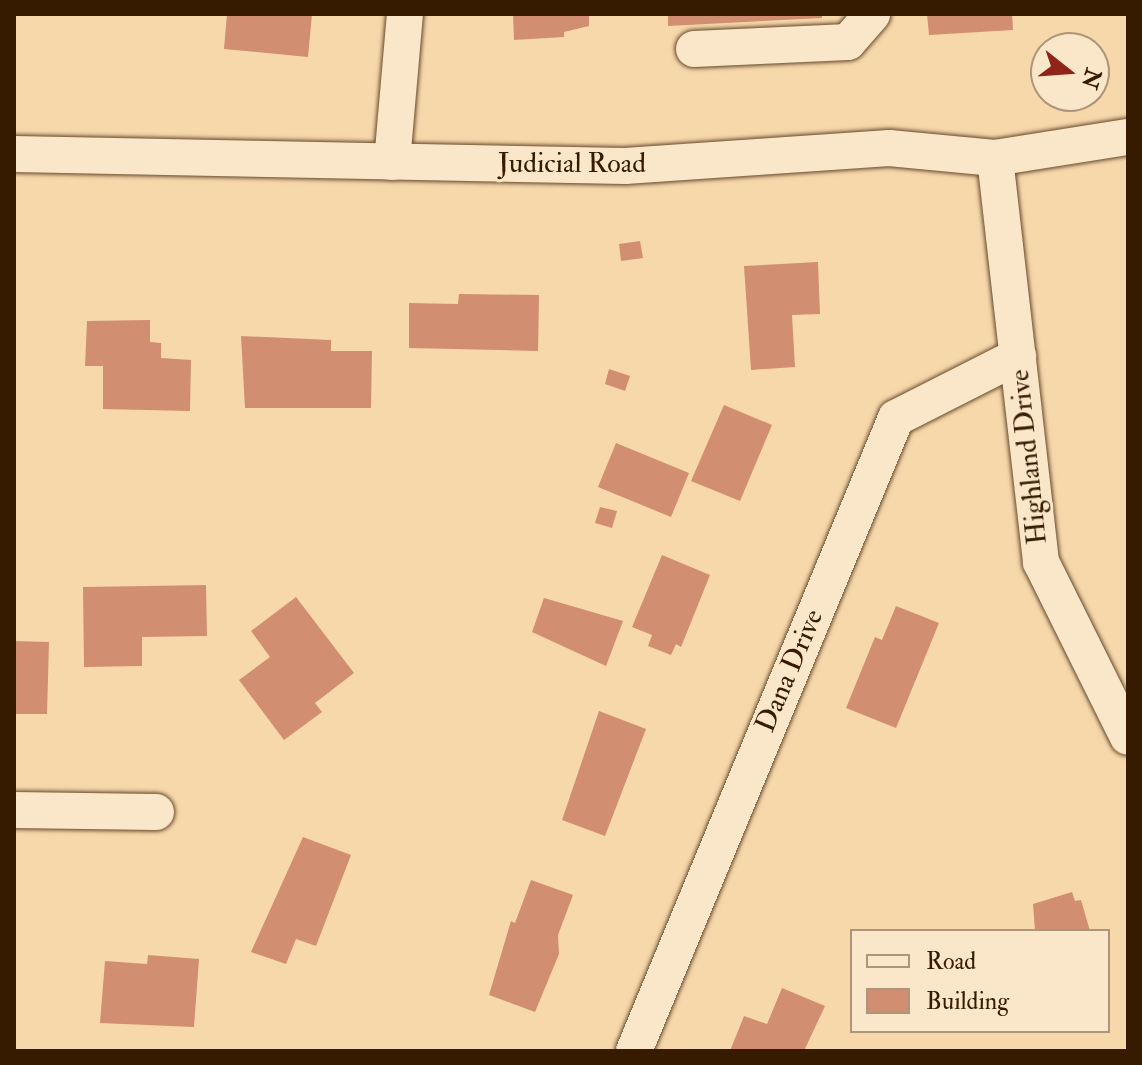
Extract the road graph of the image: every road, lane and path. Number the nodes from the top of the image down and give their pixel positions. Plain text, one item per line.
1 (405, 14) edge
2 (872, 14) edge
3 (694, 49) dead end
4 (1128, 137) edge
5 (14, 154) edge
6 (995, 158) junction
7 (392, 162) junction
8 (1018, 356) junction
9 (1128, 737) edge
10 (14, 810) edge
11 (156, 812) dead end
12 (634, 1051) edge

1 - 7 street
2 - 3 street
4 - 6 street, Judicial Road
5 - 7 street, Judicial Road
6 - 7 street, Judicial Road
6 - 8 street, Highland Drive
8 - 9 street, Highland Drive
8 - 12 street, Dana Drive
10 - 11 street

